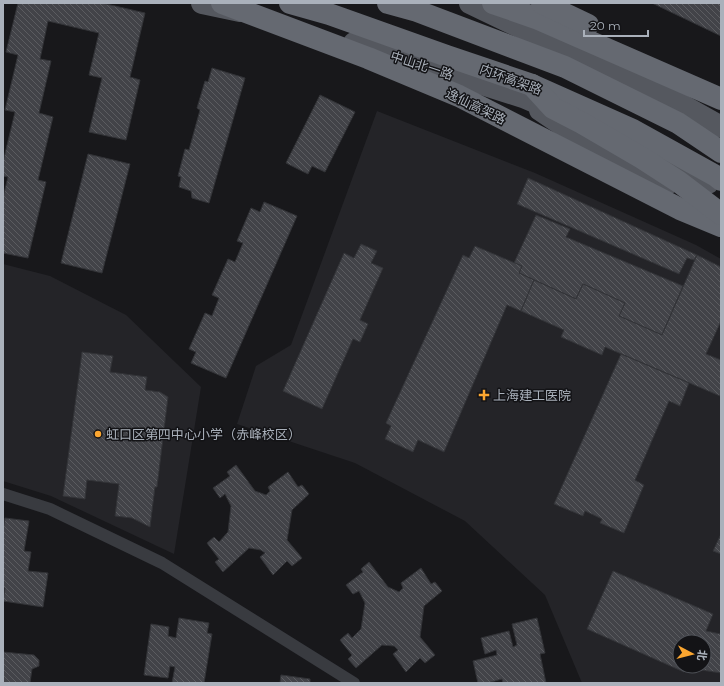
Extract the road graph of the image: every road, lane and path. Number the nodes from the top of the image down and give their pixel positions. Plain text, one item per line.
1 (202, 3) edge
2 (222, 3) edge
3 (290, 3) edge
4 (388, 3) edge
5 (470, 3) edge
6 (493, 3) edge
7 (542, 3) edge
8 (721, 88) edge
9 (528, 91) junction
10 (721, 100) edge
11 (721, 127) edge
12 (721, 152) edge
13 (721, 180) edge
14 (721, 189) edge
15 (721, 211) edge
16 (721, 214) edge
17 (721, 226) edge
18 (3, 494) edge
19 (354, 683) edge

1 - 9 main road, 中山北一路
2 - 17 highway, 逸仙高架路, bridge
3 - 9 highway, 内环高架路
4 - 12 highway
5 - 11 main road
6 - 10 highway
7 - 8 highway
9 - 13 highway, 内环高架路
9 - 14 main road, 中山北一路
9 - 15 main road
9 - 16 highway, bridge
18 - 19 lane

